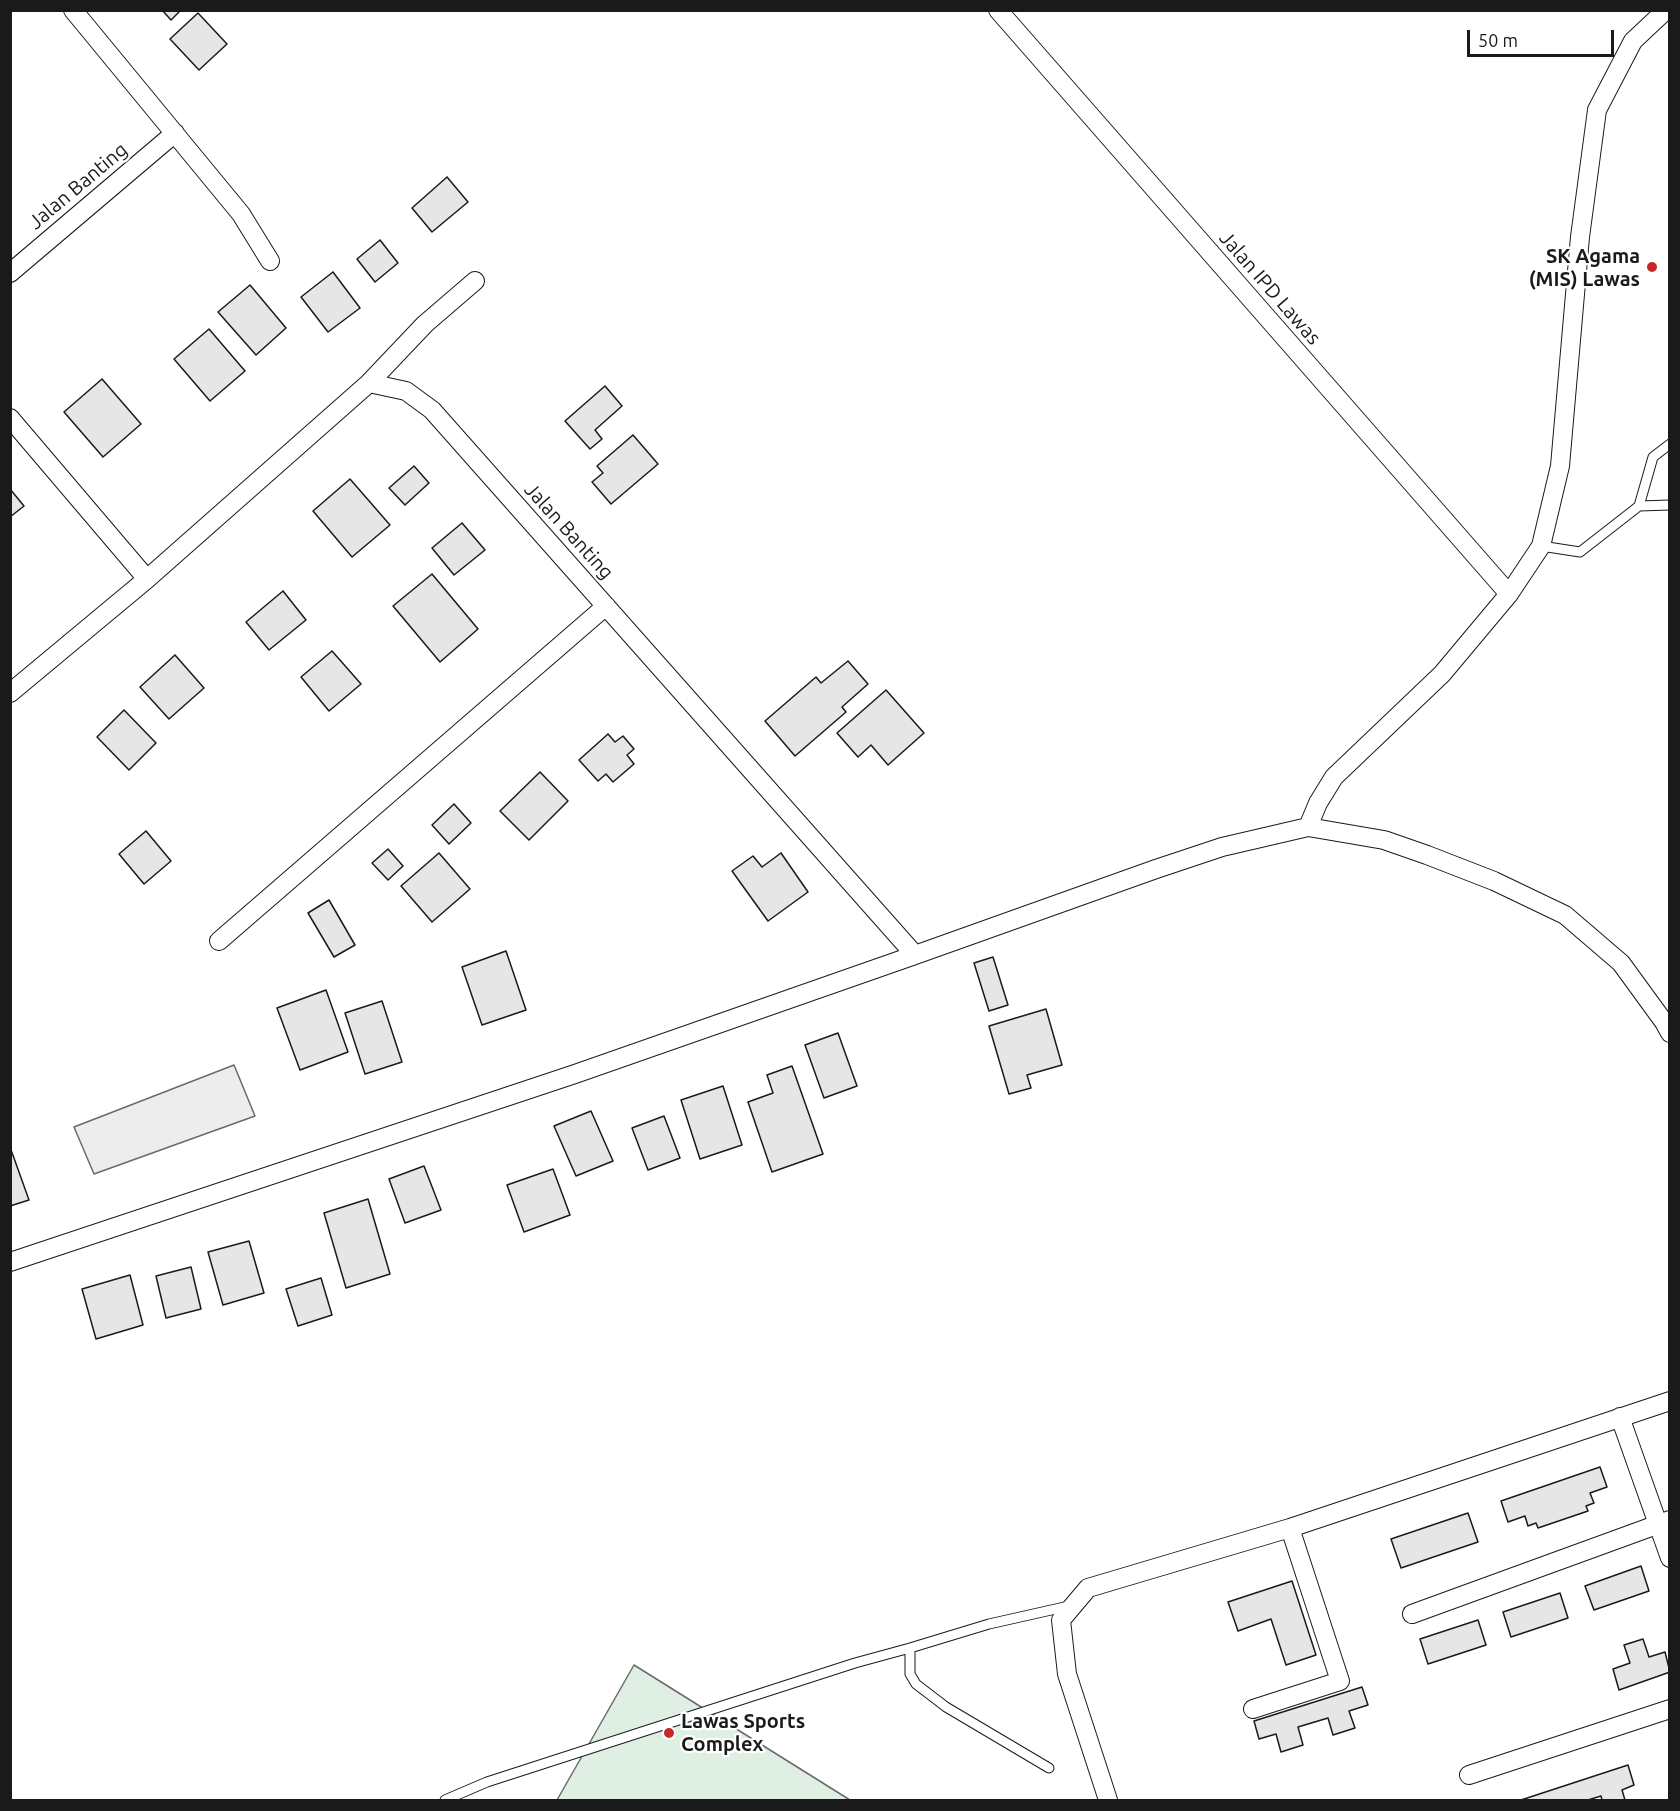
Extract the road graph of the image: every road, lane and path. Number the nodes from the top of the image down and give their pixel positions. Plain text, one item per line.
1 (73, 10) edge
2 (998, 10) edge
3 (1666, 10) edge
4 (175, 133) junction
5 (270, 261) dead end
6 (10, 273) edge
7 (475, 281) dead end
8 (369, 383) junction
9 (10, 418) edge
10 (1670, 444) edge
11 (1670, 505) edge
12 (1640, 506) junction
13 (1542, 546) junction
14 (147, 579) junction
15 (1509, 594) junction
16 (606, 606) junction
17 (10, 693) edge
18 (1308, 827) junction
19 (219, 941) dead end
20 (915, 956) junction
21 (1670, 1033) edge
22 (10, 1262) edge
23 (1670, 1401) edge
24 (1620, 1417) junction
25 (1664, 1522) edge
26 (1290, 1528) junction
27 (1670, 1558) edge
28 (1074, 1605) junction
29 (1412, 1614) dead end
30 (910, 1648) junction
31 (1670, 1708) edge
32 (1253, 1709) dead end
33 (1049, 1768) dead end
34 (1469, 1775) dead end
35 (445, 1800) edge
36 (1108, 1800) edge

1 - 4 street
2 - 15 street, Jalan IPD Lawas
3 - 13 street
4 - 5 street
4 - 6 street, Jalan Banting
7 - 8 street
8 - 14 street
8 - 16 street, Jalan Banting
9 - 14 street
10 - 12 lane
11 - 12 lane
12 - 13 lane
13 - 15 street
14 - 17 street
15 - 18 street
16 - 19 street
16 - 20 street, Jalan Banting
18 - 20 street
18 - 21 street
20 - 22 street
23 - 24 street
24 - 25 street
24 - 26 street
25 - 27 street
25 - 29 street
26 - 28 street
26 - 32 street
28 - 30 lane
28 - 36 street
30 - 33 lane
30 - 35 lane
31 - 34 street

